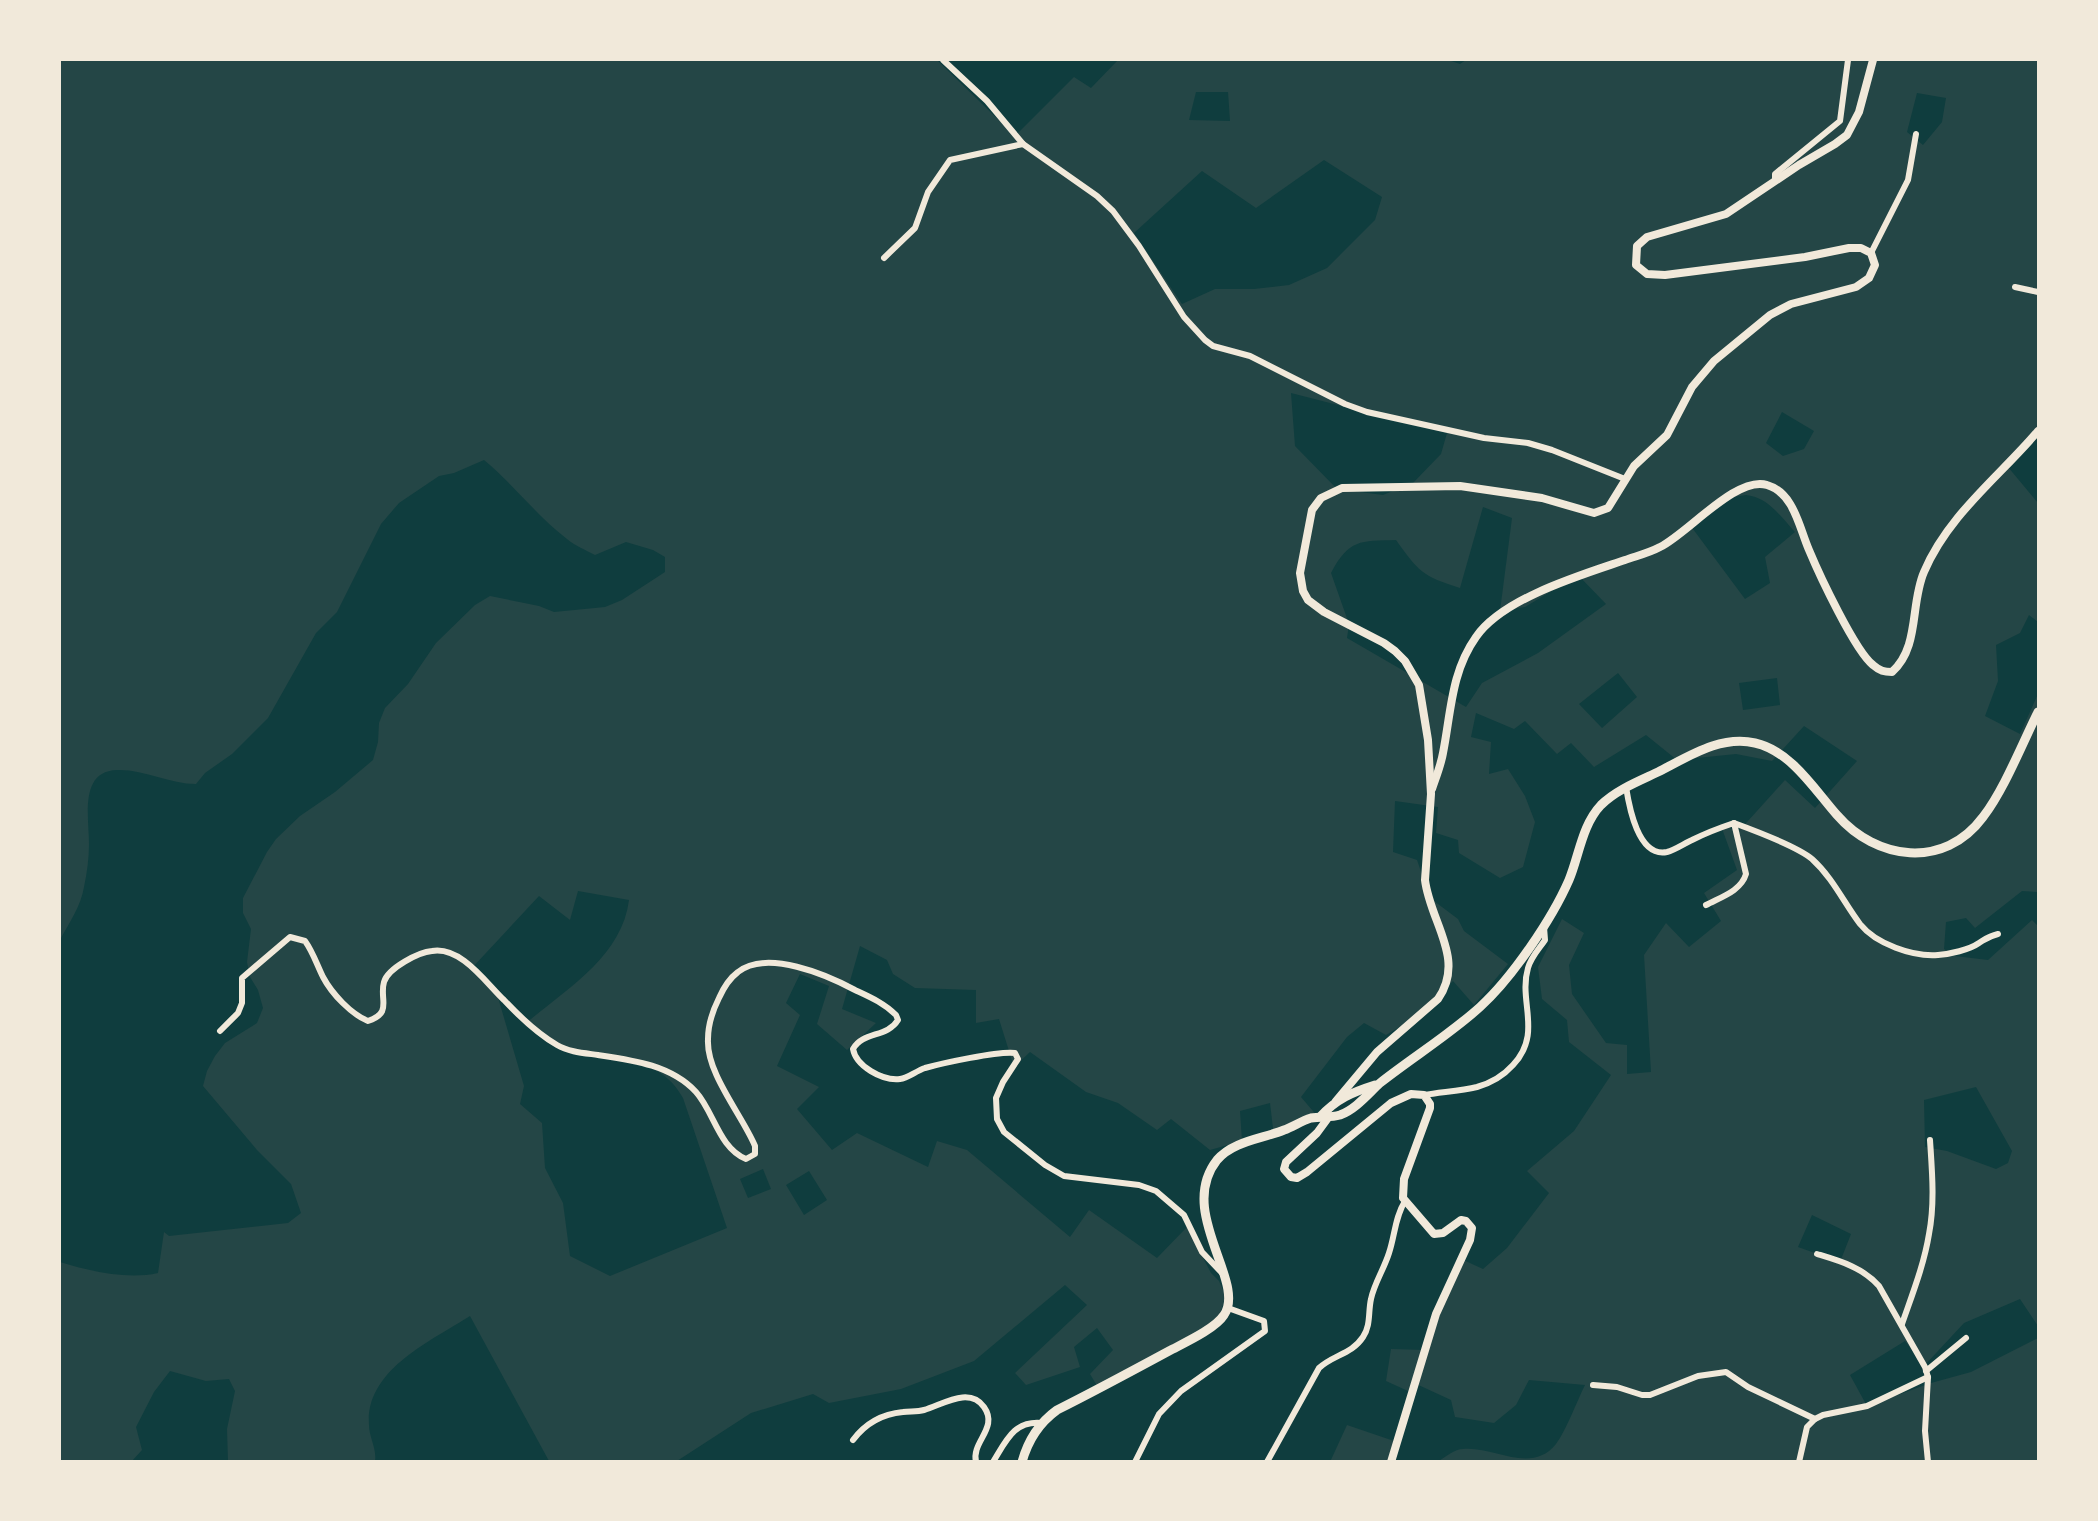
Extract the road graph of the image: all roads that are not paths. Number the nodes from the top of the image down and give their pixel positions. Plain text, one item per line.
1 (943, 60) edge
2 (1848, 60) edge
3 (1873, 60) edge
4 (1916, 134) dead end
5 (1023, 144) junction
6 (1775, 181) junction
7 (1871, 253) junction
8 (884, 258) dead end
9 (2015, 287) dead end
10 (2039, 292) edge
11 (2039, 431) edge
12 (1625, 479) junction
13 (2039, 712) edge
14 (1626, 787) junction
15 (1431, 794) junction
16 (1734, 823) junction
17 (1706, 905) dead end
18 (1544, 927) junction
19 (1998, 934) dead end
20 (220, 1031) dead end
21 (1381, 1083) junction
22 (1424, 1095) junction
23 (1336, 1101) junction
24 (1324, 1118) junction
25 (1930, 1140) dead end
26 (1405, 1201) junction
27 (1817, 1254) dead end
28 (1223, 1274) junction
29 (1228, 1308) junction
30 (1902, 1324) junction
31 (1966, 1338) dead end
32 (1927, 1374) junction
33 (1593, 1385) dead end
34 (1815, 1419) junction
35 (1042, 1423) junction
36 (852, 1440) dead end
37 (976, 1461) edge
38 (993, 1461) edge
39 (1022, 1461) edge
40 (1135, 1461) edge
41 (1267, 1461) edge
42 (1391, 1461) edge
43 (1799, 1461) edge
44 (1928, 1461) edge

1 - 5 street
2 - 6 street
3 - 6 street
4 - 7 street
5 - 8 street
5 - 12 street
6 - 7 street
7 - 12 street
9 - 10 street
11 - 15 street
12 - 15 street
13 - 14 main road
14 - 16 street
14 - 18 main road
15 - 23 street
16 - 17 street
16 - 19 street
18 - 21 main road
18 - 22 street
20 - 28 street
21 - 23 main road
21 - 24 main road
22 - 24 street
22 - 26 street
23 - 24 main road
24 - 28 main road
25 - 30 street
26 - 41 street
26 - 42 street
27 - 30 street
28 - 29 main road
29 - 35 main road
29 - 40 street
30 - 32 street
31 - 32 street
32 - 34 street
32 - 44 street
33 - 34 street
34 - 43 street
35 - 38 street
35 - 39 main road
36 - 37 street

